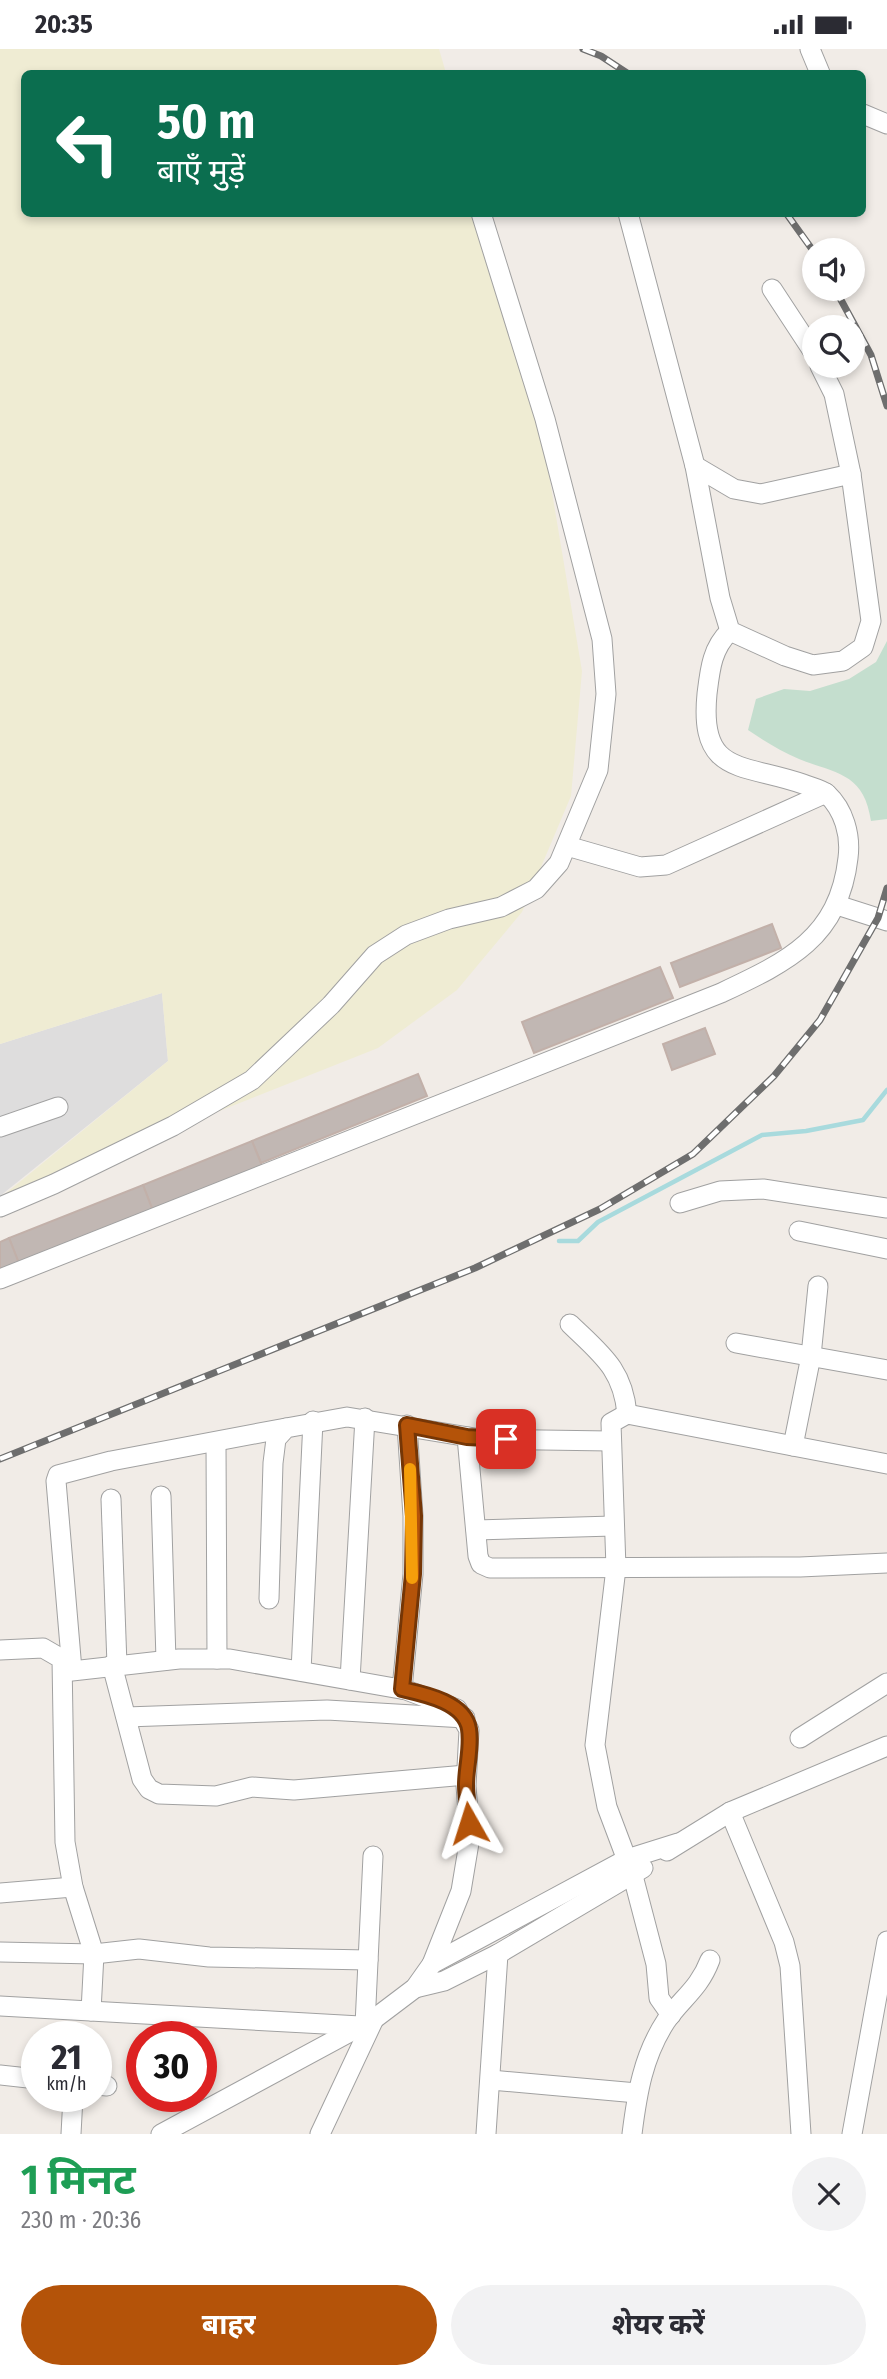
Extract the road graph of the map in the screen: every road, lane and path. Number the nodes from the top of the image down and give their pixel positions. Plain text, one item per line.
1 (810, 49) edge
2 (819, 70) edge
3 (866, 115) edge
4 (887, 124) edge
5 (482, 217) edge
6 (629, 217) edge
7 (772, 289) dead end
8 (802, 335) edge
9 (826, 378) edge
10 (695, 466) junction
11 (851, 474) junction
12 (730, 631) junction
13 (826, 793) junction
14 (567, 846) junction
15 (837, 905) junction
16 (887, 922) edge
17 (58, 1107) dead end
18 (0, 1127) edge
19 (680, 1203) dead end
20 (0, 1207) edge
21 (887, 1208) edge
22 (799, 1231) dead end
23 (887, 1249) edge
24 (0, 1279) edge
25 (818, 1286) dead end
26 (570, 1324) dead end
27 (736, 1343) dead end
28 (811, 1356) junction
29 (887, 1370) edge
30 (627, 1414) junction
31 (365, 1418) junction
32 (313, 1421) junction
33 (407, 1425) junction
34 (286, 1428) junction
35 (467, 1437) junction
36 (610, 1441) junction
37 (216, 1443) junction
38 (793, 1446) junction
39 (887, 1464) edge
40 (161, 1496) dead end
41 (111, 1499) dead end
42 (613, 1526) junction
43 (476, 1530) junction
44 (887, 1563) edge
45 (616, 1568) junction
46 (269, 1599) dead end
47 (0, 1650) edge
48 (217, 1659) junction
49 (166, 1660) junction
50 (115, 1665) junction
51 (67, 1671) junction
52 (301, 1671) junction
53 (350, 1680) junction
54 (887, 1683) edge
55 (402, 1689) junction
56 (126, 1717) junction
57 (465, 1718) junction
58 (800, 1738) dead end
59 (887, 1746) edge
60 (466, 1776) junction
61 (730, 1812) junction
62 (373, 1856) dead end
63 (630, 1868) junction
64 (73, 1887) junction
65 (0, 1893) edge
66 (887, 1941) edge
67 (0, 1952) edge
68 (94, 1954) junction
69 (498, 1954) junction
70 (368, 1960) junction
71 (710, 1960) dead end
72 (432, 1964) junction
73 (415, 1988) junction
74 (0, 2006) edge
75 (92, 2011) junction
76 (671, 2015) junction
77 (366, 2024) junction
78 (0, 2075) edge
79 (21, 2077) edge
80 (491, 2080) junction
81 (637, 2093) junction
82 (72, 2112) edge
83 (167, 2132) edge
84 (71, 2134) edge
85 (320, 2134) edge
86 (486, 2134) edge
87 (632, 2134) edge
88 (801, 2134) edge
89 (852, 2134) edge

1 - 2 street
3 - 4 street
5 - 14 street
6 - 10 street
7 - 8 street
9 - 11 street
10 - 11 street
10 - 12 street
11 - 12 street
12 - 13 street
13 - 14 street
13 - 15 street
14 - 20 street
15 - 16 street
15 - 24 street
17 - 18 street
19 - 21 street
22 - 23 street
25 - 28 street
26 - 30 street
27 - 28 street
28 - 29 street
28 - 38 street
30 - 36 street
30 - 38 street
31 - 32 street
31 - 33 street
31 - 53 street
32 - 34 street
32 - 52 street
33 - 35 street
33 - 55 street
34 - 37 street
34 - 46 street
35 - 36 street
35 - 43 street
36 - 42 street
37 - 48 street
37 - 51 street
38 - 39 street
40 - 49 street
41 - 50 street
42 - 43 street
42 - 45 street
43 - 45 street
44 - 45 street
45 - 63 street
47 - 51 street
48 - 49 street
48 - 52 street
49 - 50 street
50 - 51 street
50 - 56 street
51 - 64 street
52 - 53 street
53 - 55 street
54 - 58 street
55 - 57 street
56 - 57 street
56 - 60 street
57 - 60 street
59 - 61 street
60 - 72 street
61 - 63 street
61 - 88 street
62 - 70 street
63 - 69 street
63 - 72 street
63 - 76 street
64 - 65 street
64 - 68 street
66 - 89 street
67 - 68 street
68 - 70 street
68 - 75 street
69 - 73 street
69 - 80 street
70 - 77 street
71 - 76 street
72 - 73 street
73 - 77 street
74 - 75 street
75 - 77 street
76 - 81 street
77 - 83 street
77 - 85 street
78 - 79 street
80 - 81 street
80 - 86 street
81 - 87 street
82 - 84 street

